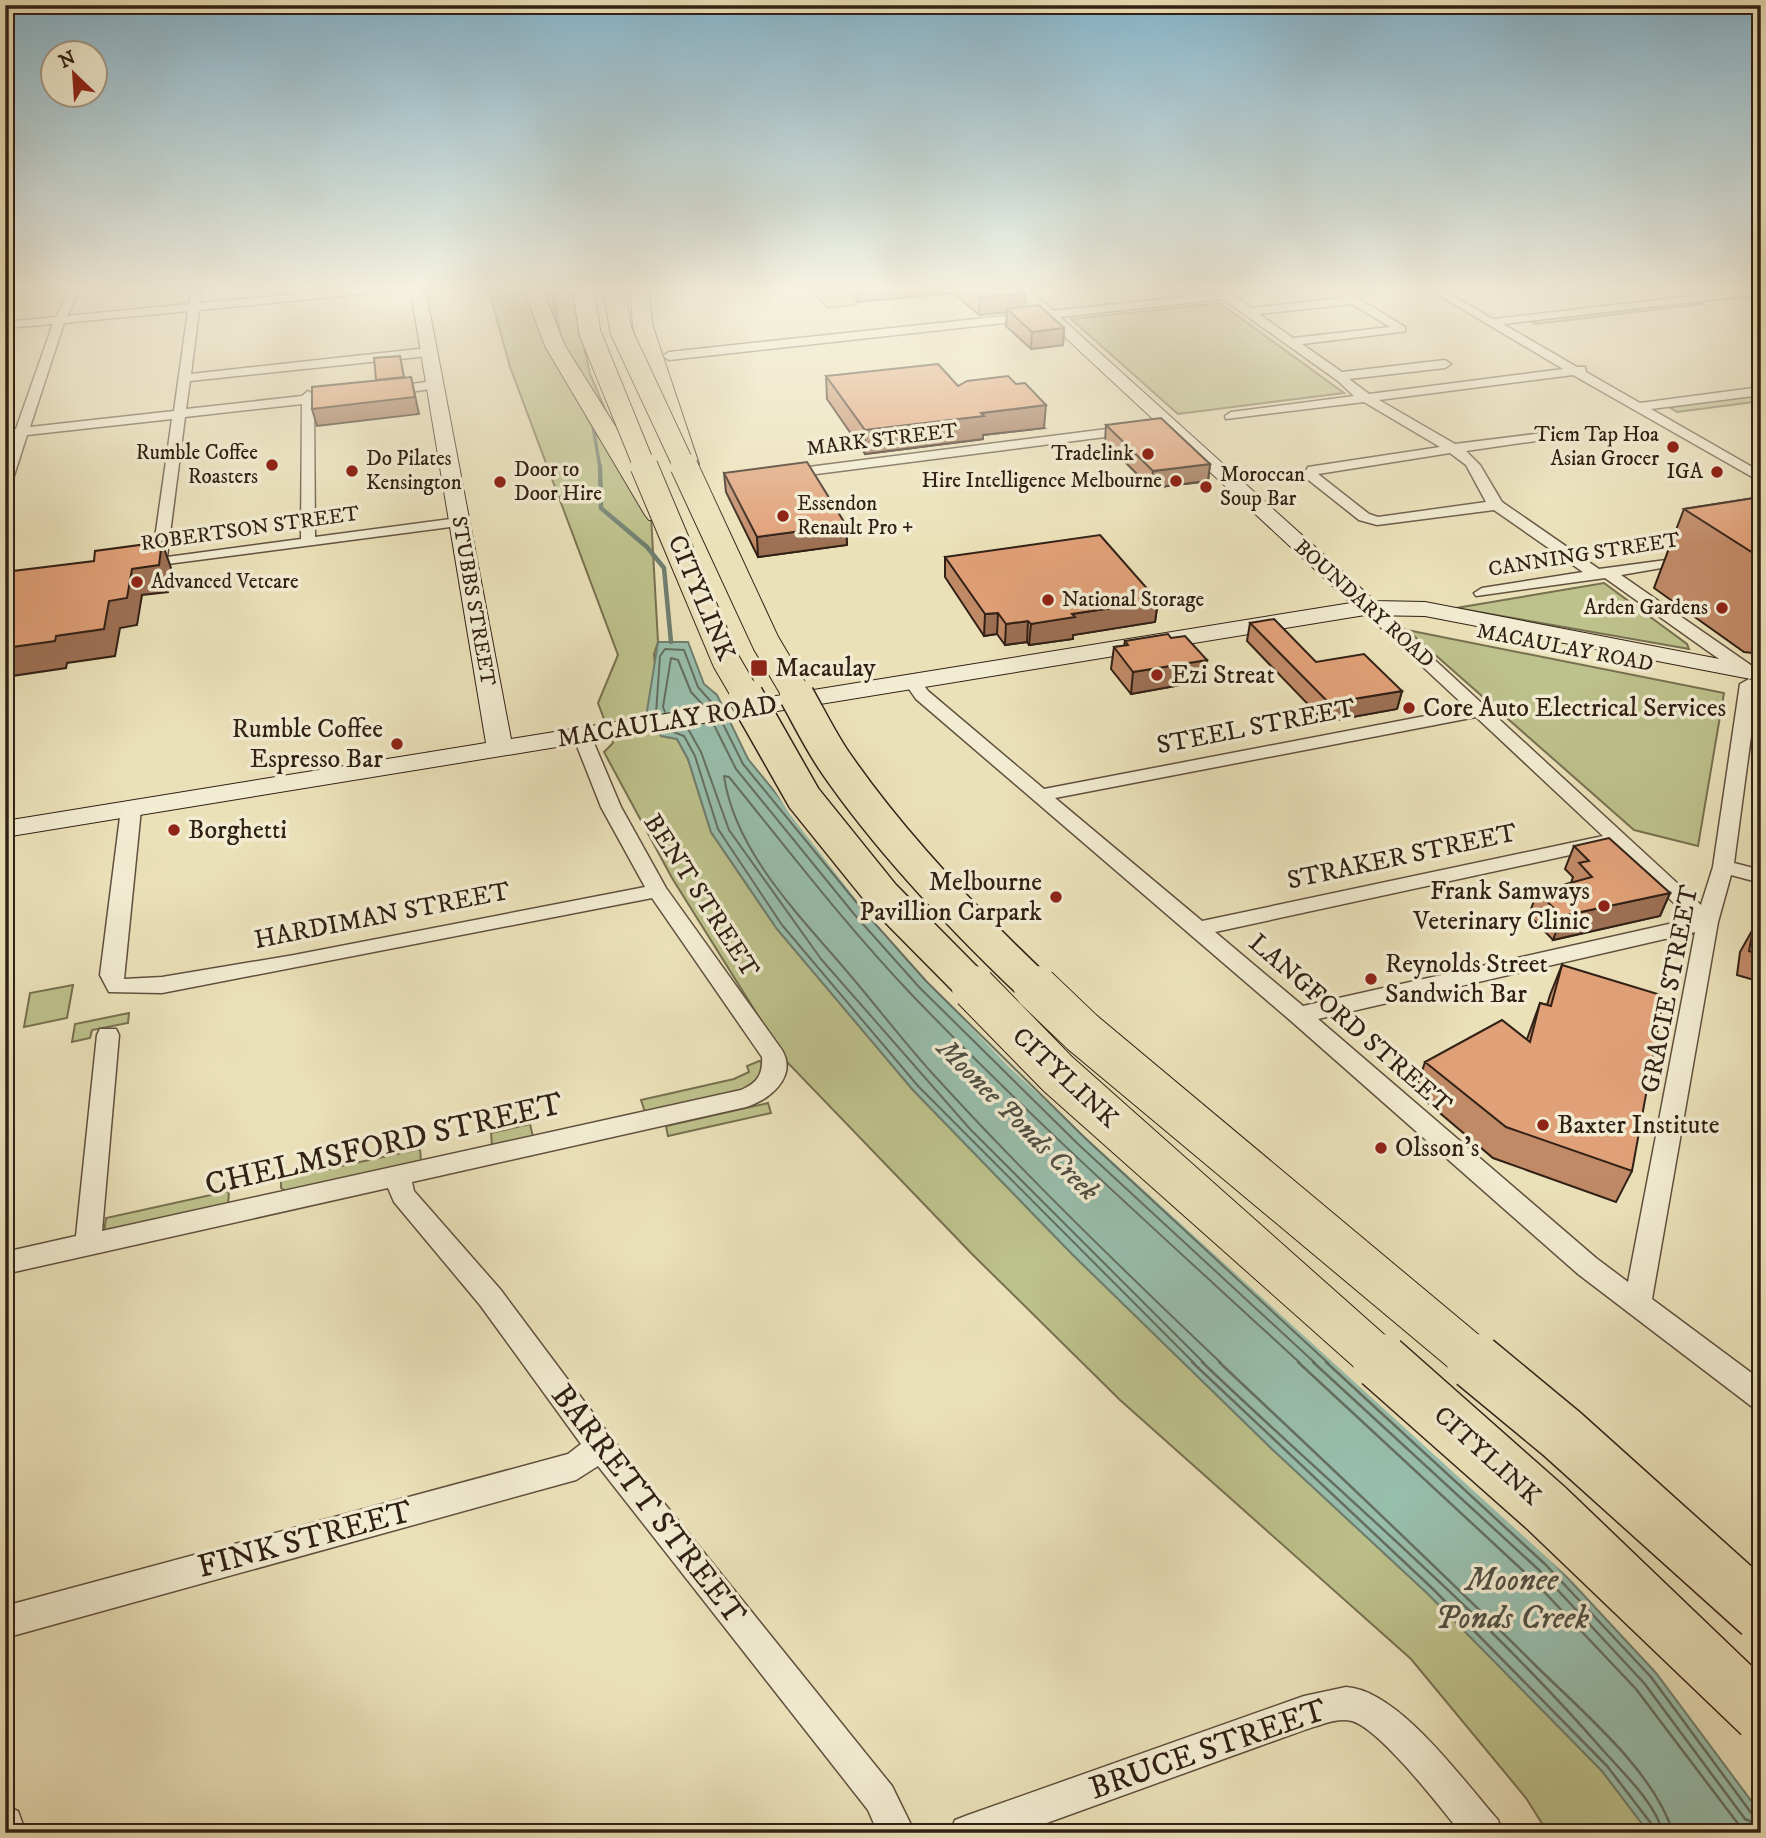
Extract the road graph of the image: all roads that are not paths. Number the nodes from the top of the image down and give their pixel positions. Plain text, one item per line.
1 (43, 373) edge
2 (186, 373) edge
3 (234, 373) edge
4 (432, 373) edge
5 (571, 373) edge
6 (605, 373) edge
7 (640, 373) edge
8 (657, 373) edge
9 (1104, 373) edge
10 (1335, 373) edge
11 (1375, 373) edge
12 (1562, 373) edge
13 (1588, 373) edge
14 (1589, 373) edge
15 (1341, 377) junction
16 (185, 378) junction
17 (434, 383) junction
18 (1761, 391) edge
19 (308, 397) junction
20 (1372, 397) junction
21 (1761, 404) edge
22 (180, 411) junction
23 (1656, 411) junction
24 (1674, 415) junction
25 (1231, 416) dead end
26 (1155, 427) junction
27 (23, 429) junction
28 (5, 431) edge
29 (1570, 432) dead end
30 (1447, 448) junction
31 (1733, 448) junction
32 (1713, 451) junction
33 (1761, 464) edge
34 (775, 476) edge
35 (1761, 478) edge
36 (5, 482) edge
37 (696, 493) junction
38 (1496, 505) junction
39 (1480, 507) junction
40 (458, 518) junction
41 (308, 538) junction
42 (680, 552) junction
43 (1709, 556) edge
44 (160, 558) junction
45 (121, 563) edge
46 (1601, 573) junction
47 (1578, 578) junction
48 (1482, 593) dead end
49 (1369, 608) junction
50 (1685, 628) junction
51 (1674, 657) junction
52 (1755, 679) edge
53 (913, 682) junction
54 (1482, 712) junction
55 (582, 736) junction
56 (500, 750) junction
57 (1041, 795) junction
58 (131, 809) junction
59 (5, 830) edge
60 (1618, 839) junction
61 (1723, 867) junction
62 (1761, 877) edge
63 (656, 890) junction
64 (1707, 922) junction
65 (1198, 929) junction
66 (1299, 1015) junction
67 (108, 1035) dead end
68 (771, 1080) joint
69 (398, 1178) junction
70 (88, 1245) junction
71 (5, 1263) edge
72 (1638, 1303) junction
73 (1761, 1397) edge
74 (600, 1446) junction
75 (1761, 1613) edge
76 (5, 1622) edge
77 (1761, 1714) edge
78 (5, 1824) edge
79 (8, 1833) edge
80 (897, 1833) edge
81 (968, 1833) edge
82 (1485, 1833) edge

1 - 27 street
2 - 16 street
3 - 16 street
4 - 17 street, STUBBS STREET
5 - 42 highway, bridge
6 - 42 highway, CITYLINK, bridge
7 - 37 highway, CITYLINK, bridge
8 - 37 highway, bridge
9 - 26 street, BOUNDARY ROAD
10 - 15 street
11 - 15 street
12 - 20 street
13 - 23 street
14 - 23 street
15 - 20 street
16 - 22 street
17 - 19 street
17 - 40 street, STUBBS STREET
18 - 23 street
19 - 22 street
19 - 41 street
20 - 25 street
20 - 30 street
21 - 24 street
22 - 27 street
22 - 44 street
23 - 24 street
23 - 32 street
24 - 31 street
26 - 34 street, MARK STREET
26 - 49 street, BOUNDARY ROAD
27 - 28 street
27 - 36 street
29 - 30 street
30 - 38 street
30 - 39 street
31 - 32 street
31 - 33 street
32 - 35 street
37 - 75 highway, CITYLINK, bridge
38 - 39 street
38 - 46 street
39 - 47 street
40 - 41 street, ROBERTSON STREET
40 - 56 street, STUBBS STREET
41 - 44 street, ROBERTSON STREET
42 - 77 highway, CITYLINK, bridge
43 - 46 street, CANNING STREET
44 - 45 street, ROBERTSON STREET
46 - 47 street, CANNING STREET
46 - 50 street
47 - 48 street, CANNING STREET
49 - 51 street, MACAULAY ROAD
49 - 52 street, MACAULAY ROAD
49 - 53 street, MACAULAY ROAD
49 - 54 street, BOUNDARY ROAD
50 - 51 street
50 - 52 street
51 - 52 street, MACAULAY ROAD
52 - 61 street, GRACIE STREET
53 - 55 street, MACAULAY ROAD
53 - 57 street, LANGFORD STREET
54 - 57 street, STEEL STREET
54 - 60 street, BOUNDARY ROAD
55 - 56 street, MACAULAY ROAD
55 - 63 street, BENT STREET
56 - 58 street, MACAULAY ROAD
57 - 65 street, LANGFORD STREET
58 - 59 street, MACAULAY ROAD
58 - 63 street, HARDIMAN STREET
60 - 64 street, BOUNDARY ROAD
60 - 65 street, STRAKER STREET
61 - 62 street
61 - 64 street, GRACIE STREET
63 - 68 street, BENT STREET
64 - 66 street
64 - 72 street, GRACIE STREET
65 - 66 street, LANGFORD STREET
66 - 72 street, LANGFORD STREET
67 - 70 street
68 - 69 street, CHELMSFORD STREET
69 - 70 street, CHELMSFORD STREET
69 - 74 street, BARRETT STREET
70 - 71 street, CHELMSFORD STREET
72 - 73 street, LANGFORD STREET
74 - 76 street, FINK STREET
74 - 80 street, BARRETT STREET
78 - 79 street
81 - 82 street, BRUCE STREET

